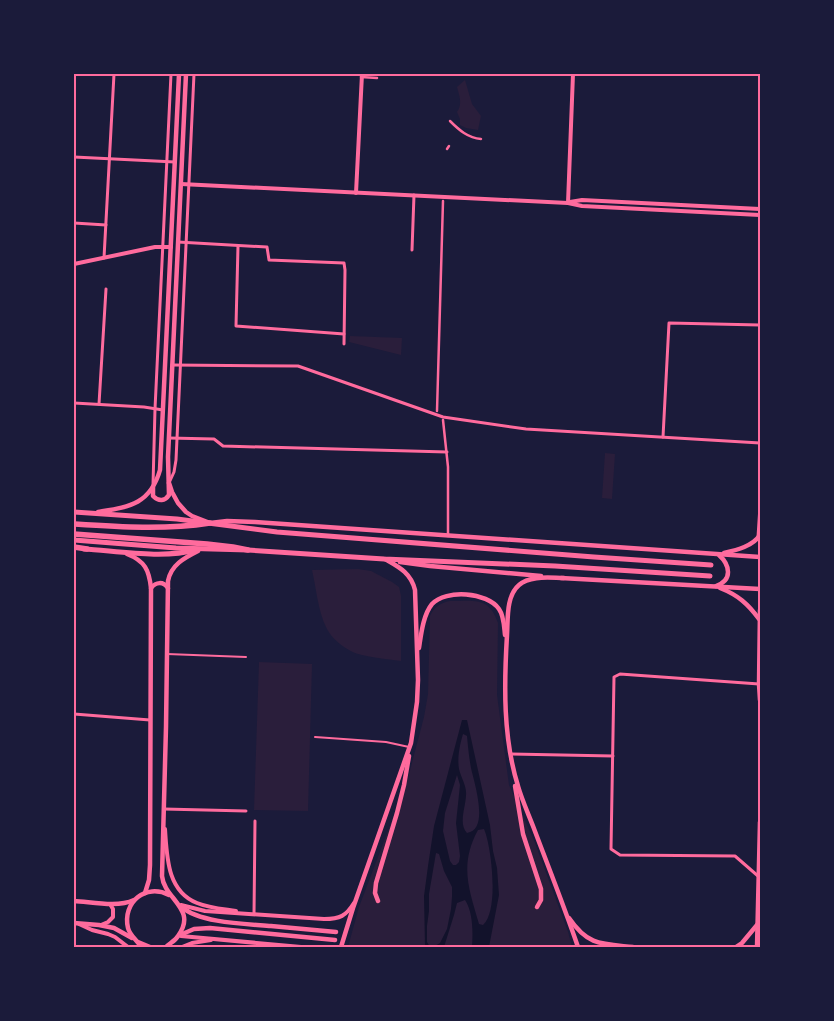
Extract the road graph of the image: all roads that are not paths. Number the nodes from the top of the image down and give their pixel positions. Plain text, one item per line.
1 (114, 74) edge
2 (171, 74) edge
3 (179, 74) edge
4 (186, 74) edge
5 (194, 74) edge
6 (573, 74) edge
7 (362, 76) edge
8 (377, 78) dead end
9 (450, 121) dead end
10 (482, 138) dead end
11 (74, 157) edge
12 (109, 159) junction
13 (167, 161) junction
14 (175, 162) junction
15 (181, 184) junction
16 (188, 185) junction
17 (356, 192) junction
18 (414, 195) junction
19 (443, 201) dead end
20 (568, 203) junction
21 (760, 209) edge
22 (760, 215) edge
23 (74, 222) edge
24 (106, 225) junction
25 (178, 242) junction
26 (185, 242) junction
27 (238, 246) junction
28 (162, 247) junction
29 (171, 247) junction
30 (412, 250) dead end
31 (104, 258) junction
32 (74, 264) edge
33 (106, 289) dead end
34 (168, 299) junction
35 (160, 300) junction
36 (174, 319) junction
37 (182, 320) junction
38 (760, 325) edge
39 (344, 334) junction
40 (344, 344) dead end
41 (172, 364) junction
42 (180, 365) junction
43 (74, 403) edge
44 (99, 404) junction
45 (155, 409) junction
46 (163, 410) junction
47 (437, 411) dead end
48 (443, 420) dead end
49 (663, 437) junction
50 (169, 438) junction
51 (176, 439) junction
52 (760, 443) edge
53 (447, 452) junction
54 (169, 483) junction
55 (153, 485) junction
56 (760, 506) edge
57 (74, 512) edge
58 (94, 513) junction
59 (210, 522) junction
60 (74, 524) edge
61 (74, 534) edge
62 (448, 536) junction
63 (759, 536) edge
64 (74, 540) edge
65 (74, 548) edge
66 (203, 548) junction
67 (87, 549) junction
68 (248, 550) junction
69 (718, 554) junction
70 (760, 558) edge
71 (384, 559) junction
72 (711, 565) dead end
73 (710, 576) dead end
74 (564, 578) junction
75 (714, 586) junction
76 (151, 588) junction
77 (168, 588) junction
78 (760, 589) edge
79 (760, 610) edge
80 (759, 619) edge
81 (506, 647) junction
82 (167, 654) junction
83 (417, 654) junction
84 (246, 657) dead end
85 (759, 684) edge
86 (760, 700) edge
87 (74, 714) edge
88 (151, 720) junction
89 (314, 737) dead end
90 (410, 745) junction
91 (511, 754) junction
92 (613, 756) junction
93 (164, 809) junction
94 (246, 811) dead end
95 (164, 820) junction
96 (255, 821) dead end
97 (760, 822) edge
98 (150, 862) junction
99 (162, 863) junction
100 (759, 876) edge
101 (145, 893) junction
102 (170, 895) junction
103 (356, 898) junction
104 (135, 899) junction
105 (74, 900) edge
106 (378, 901) dead end
107 (110, 904) junction
108 (179, 904) junction
109 (537, 907) dead end
110 (566, 912) junction
111 (254, 914) junction
112 (263, 915) junction
113 (75, 924) edge
114 (99, 925) junction
115 (757, 925) junction
116 (336, 932) dead end
117 (179, 935) junction
118 (223, 939) junction
119 (335, 940) dead end
120 (138, 942) junction
121 (168, 946) edge
122 (128, 947) edge
123 (141, 947) edge
124 (150, 947) edge
125 (160, 947) edge
126 (182, 947) edge
127 (301, 947) edge
128 (340, 947) edge
129 (578, 947) edge
130 (633, 947) edge
131 (736, 947) edge
132 (757, 947) edge

1 - 12 street
2 - 13 street
3 - 14 main road
4 - 15 main road
5 - 16 street
6 - 20 street
7 - 8 street
7 - 17 street
9 - 10 street
11 - 12 street
12 - 13 street
12 - 24 street
13 - 14 street
13 - 28 street
14 - 29 main road
15 - 16 street
15 - 25 main road
16 - 17 street
16 - 26 street
17 - 18 street
18 - 20 street
18 - 30 street
19 - 47 street
20 - 21 street
20 - 22 street
23 - 24 street
24 - 31 street
25 - 26 street
25 - 36 main road
26 - 27 street
26 - 37 street
27 - 39 street
27 - 39 street
28 - 29 street
28 - 31 street
28 - 35 street
29 - 34 main road
31 - 32 street
33 - 44 street
34 - 35 street
34 - 46 main road
35 - 45 street
36 - 37 street
36 - 41 main road
37 - 42 street
38 - 49 street
39 - 40 street
41 - 42 street
41 - 50 main road
42 - 49 street
42 - 51 street
43 - 44 street
44 - 45 street
45 - 46 street
45 - 55 street
46 - 55 main road
48 - 53 street
49 - 52 street
50 - 51 street
50 - 54 main road
51 - 53 street
51 - 54 street
53 - 62 street
54 - 55 main road
54 - 59 main road
55 - 58 main road
56 - 63 street
57 - 58 main road
58 - 59 main road
59 - 60 highway
59 - 62 main road
59 - 72 main road
61 - 68 highway
62 - 69 main road
63 - 69 main road
64 - 66 main road
65 - 67 highway
66 - 67 main road
66 - 68 main road
66 - 77 main road
67 - 76 main road
68 - 71 main road
69 - 70 main road
69 - 75 main road
71 - 73 main road
71 - 74 main road
71 - 83 main road
74 - 75 main road
74 - 81 main road
75 - 78 main road
75 - 80 main road
76 - 77 main road
76 - 88 main road
77 - 82 main road
79 - 80 main road
80 - 85 main road
81 - 83 main road
81 - 91 main road
82 - 84 lane
82 - 93 main road
83 - 90 main road
85 - 86 main road
85 - 92 street
87 - 88 street
88 - 98 main road
89 - 90 lane
90 - 103 main road
90 - 106 main road
91 - 92 street
91 - 109 main road
91 - 110 main road
92 - 100 street
93 - 94 street
93 - 95 main road
95 - 99 main road
95 - 111 street
96 - 111 street
97 - 100 main road
98 - 99 main road
98 - 101 main road
99 - 102 main road
100 - 115 main road
101 - 102 main road
101 - 104 main road
102 - 108 main road
103 - 112 street
103 - 128 main road
104 - 107 main road
104 - 120 main road
105 - 107 main road
107 - 114 street
108 - 112 street
108 - 116 main road
108 - 117 main road
110 - 129 main road
110 - 130 main road
111 - 112 street
113 - 114 main road
113 - 122 street
114 - 120 main road
115 - 131 main road
115 - 132 main road
117 - 118 street
117 - 119 main road
117 - 121 main road
118 - 126 street
118 - 127 street
120 - 123 main road
120 - 124 main road
121 - 125 main road

